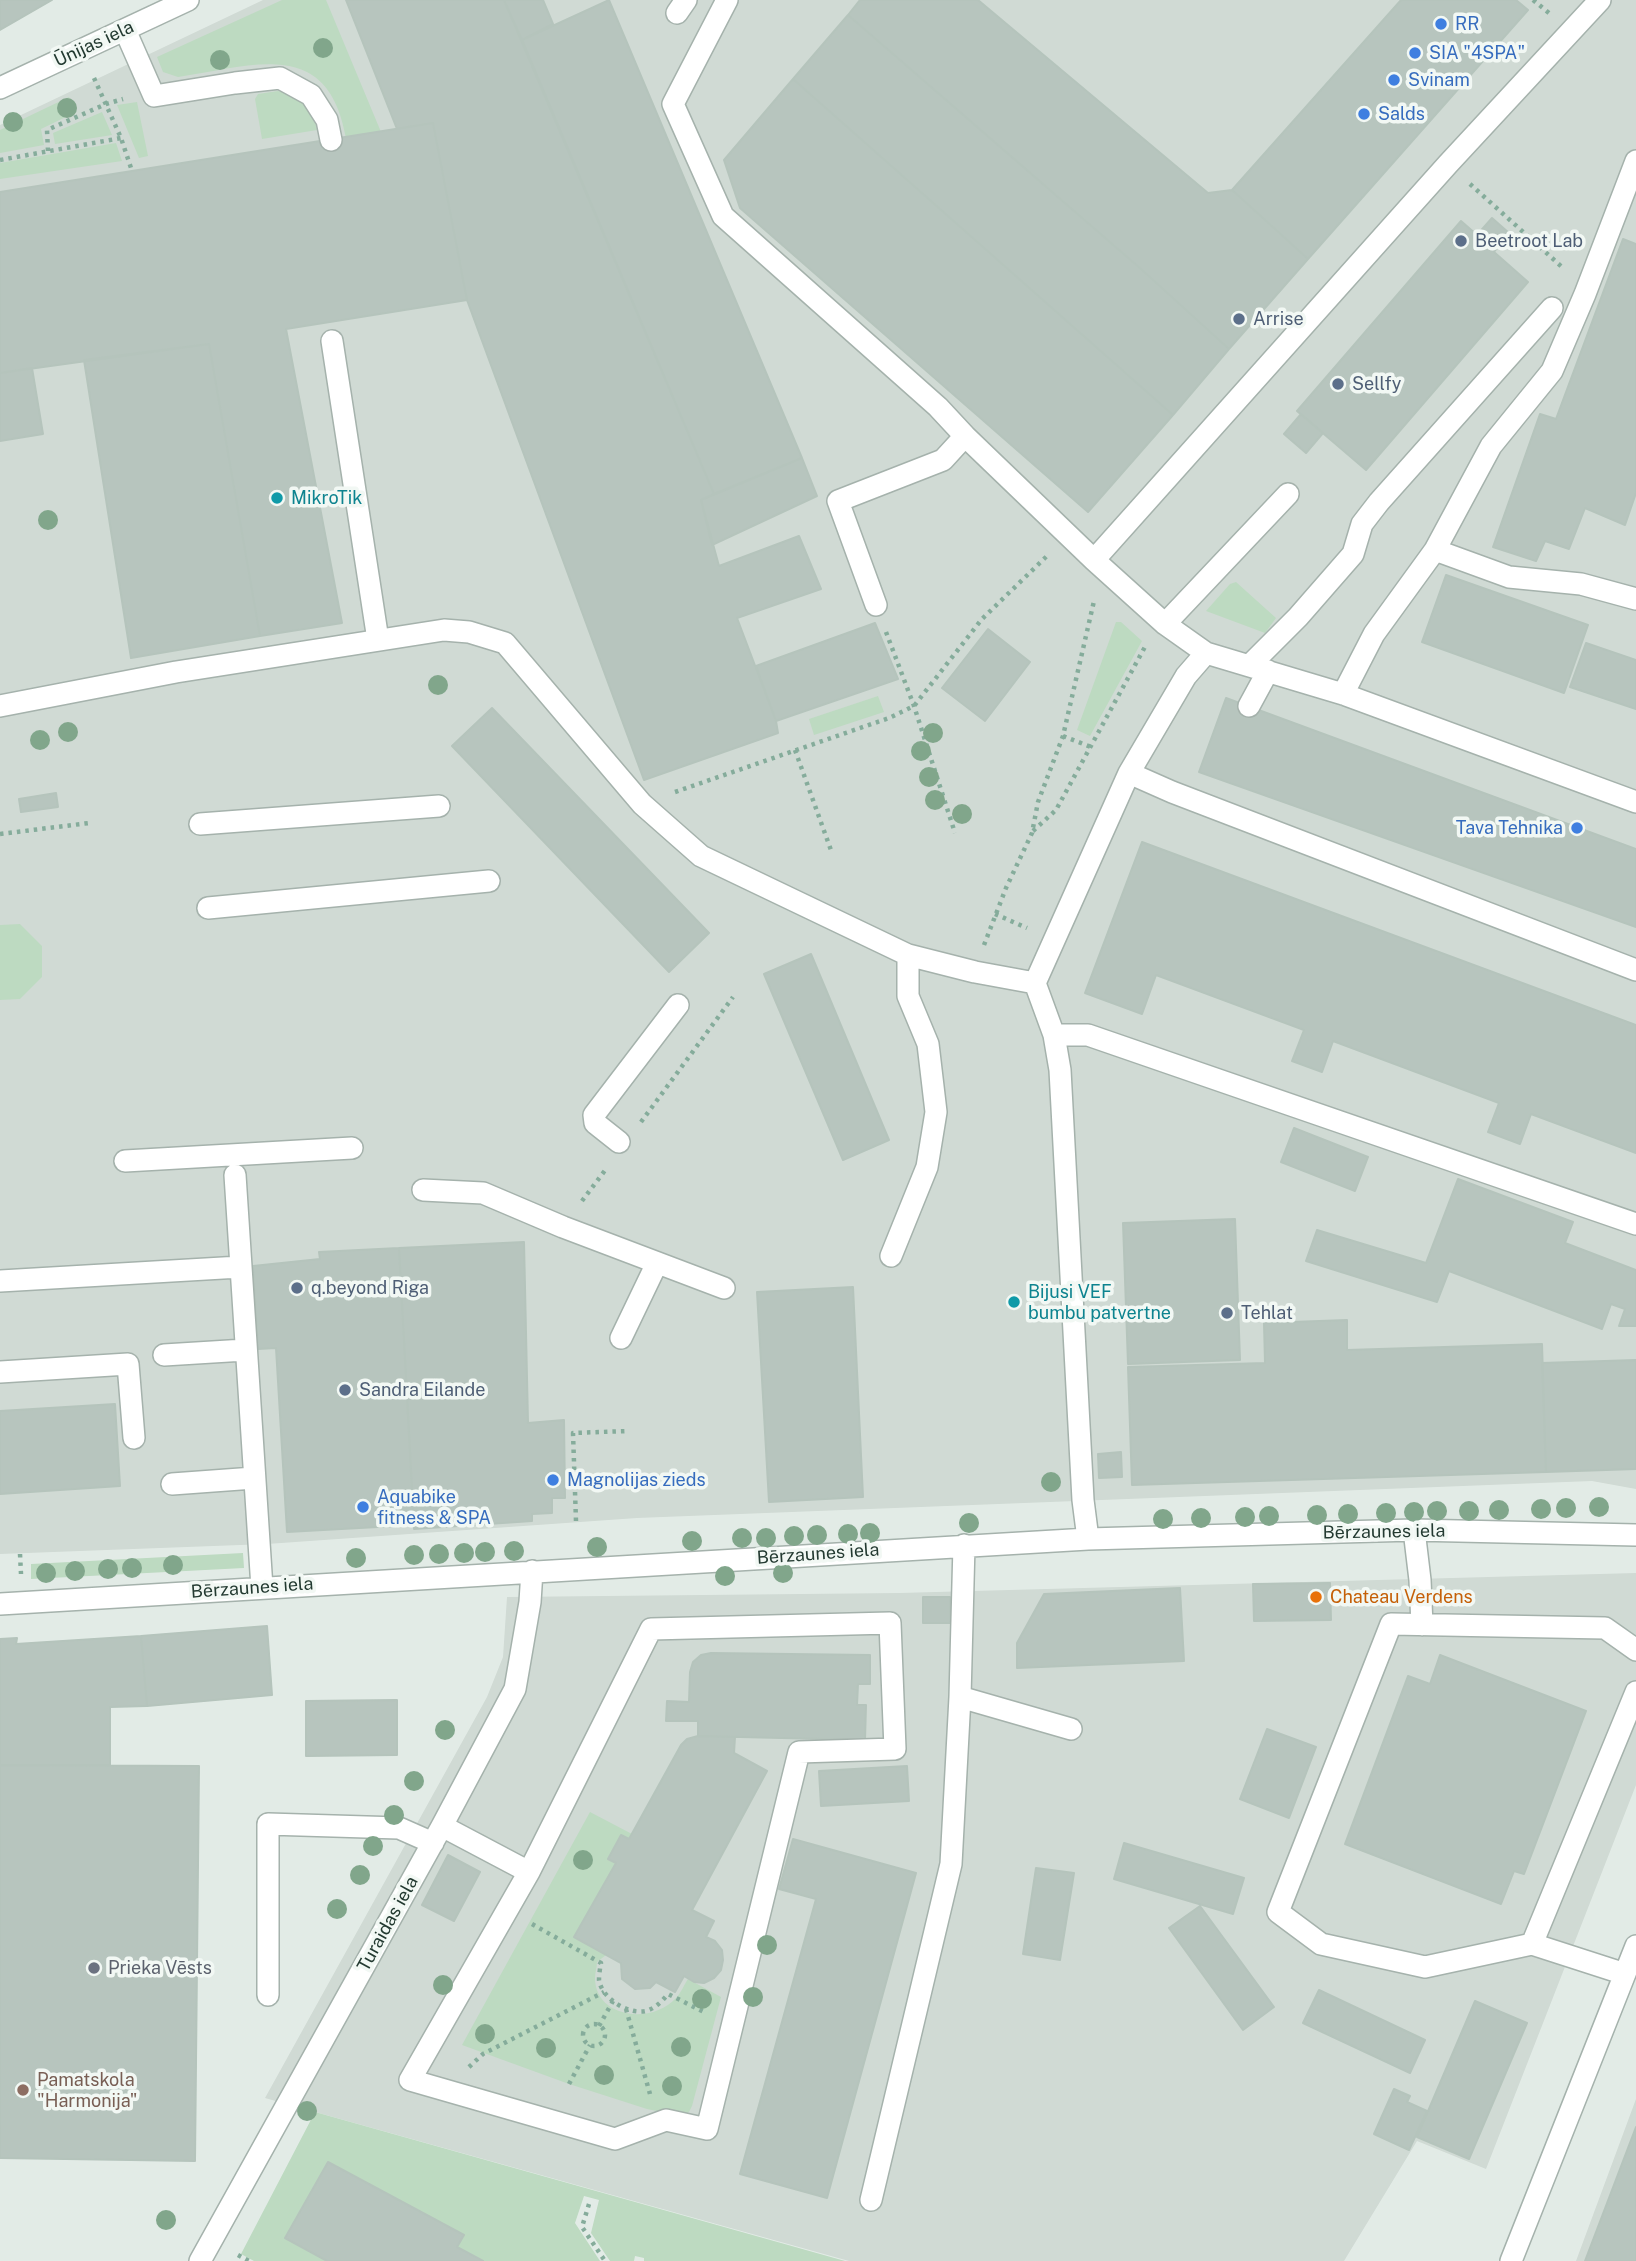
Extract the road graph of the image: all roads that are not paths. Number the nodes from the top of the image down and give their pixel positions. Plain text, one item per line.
1 (188, 0) edge
2 (727, 0) edge
3 (1600, 0) edge
4 (125, 30) junction
5 (0, 88) edge
6 (331, 140) dead end
7 (1636, 161) edge
8 (1552, 308) road end
9 (332, 341) dead end
10 (965, 436) junction
11 (1288, 494) dead end
12 (1435, 550) junction
13 (1094, 560) junction
14 (1636, 599) edge
15 (876, 605) road end
16 (1165, 624) junction
17 (378, 640) junction
18 (1206, 653) junction
19 (1259, 668) junction
20 (1343, 694) junction
21 (0, 706) edge
22 (1249, 706) dead end
23 (1129, 773) junction
24 (1636, 802) edge
25 (439, 806) dead end
26 (200, 824) dead end
27 (489, 881) dead end
28 (208, 908) dead end
29 (908, 955) junction
30 (1636, 970) edge
31 (1035, 983) junction
32 (678, 1005) dead end
33 (1054, 1035) junction
34 (352, 1148) dead end
35 (615, 1152) road end
36 (125, 1161) dead end
37 (235, 1175) dead end
38 (423, 1190) dead end
39 (1636, 1224) edge
40 (891, 1256) dead end
41 (657, 1263) junction
42 (240, 1267) junction
43 (0, 1281) edge
44 (724, 1288) dead end
45 (621, 1338) dead end
46 (246, 1350) junction
47 (164, 1355) dead end
48 (0, 1372) edge
49 (134, 1438) dead end
50 (254, 1478) junction
51 (172, 1485) dead end
52 (1414, 1530) junction
53 (1636, 1535) edge
54 (1088, 1539) junction
55 (964, 1545) junction
56 (532, 1571) junction
57 (262, 1588) junction
58 (0, 1604) edge
59 (1422, 1625) junction
60 (1636, 1650) edge
61 (1636, 1692) edge
62 (960, 1697) junction
63 (1071, 1729) dead end
64 (437, 1834) junction
65 (529, 1871) junction
66 (1532, 1944) junction
67 (1636, 1946) edge
68 (1625, 1974) junction
69 (268, 1994) dead end
70 (871, 2200) dead end
71 (200, 2261) edge
72 (1511, 2261) edge

1 - 4 street, Ūnijas iela
2 - 10 street
3 - 13 street
4 - 5 street, Ūnijas iela
4 - 6 street
7 - 12 street
8 - 19 street
9 - 17 street
10 - 13 street
10 - 15 street
11 - 16 street
12 - 14 street
12 - 20 street
13 - 16 street
16 - 18 street
17 - 21 street
17 - 29 street
18 - 19 street
18 - 23 street
19 - 20 street
19 - 22 street
20 - 24 street
23 - 30 street
23 - 31 street
25 - 26 street
27 - 28 street
29 - 31 street
29 - 40 street
31 - 33 street
32 - 35 street
33 - 39 street
33 - 54 street
34 - 36 street
37 - 42 street
38 - 41 street
41 - 44 street
41 - 45 street
42 - 43 street
42 - 46 street
46 - 47 street
46 - 50 street
48 - 49 street
50 - 51 street
50 - 57 street
52 - 53 street, Bērzaunes iela
52 - 54 street, Bērzaunes iela
52 - 59 street
54 - 55 street, Bērzaunes iela
55 - 56 street, Bērzaunes iela
55 - 62 street
56 - 57 street, Bērzaunes iela
56 - 64 street, Turaidas iela
57 - 58 street, Bērzaunes iela
59 - 60 street
59 - 66 street
61 - 66 street
62 - 63 street
62 - 70 street
64 - 65 street
64 - 69 street
64 - 71 street, Turaidas iela
65 - 65 street
66 - 68 street
67 - 68 street
68 - 72 street

